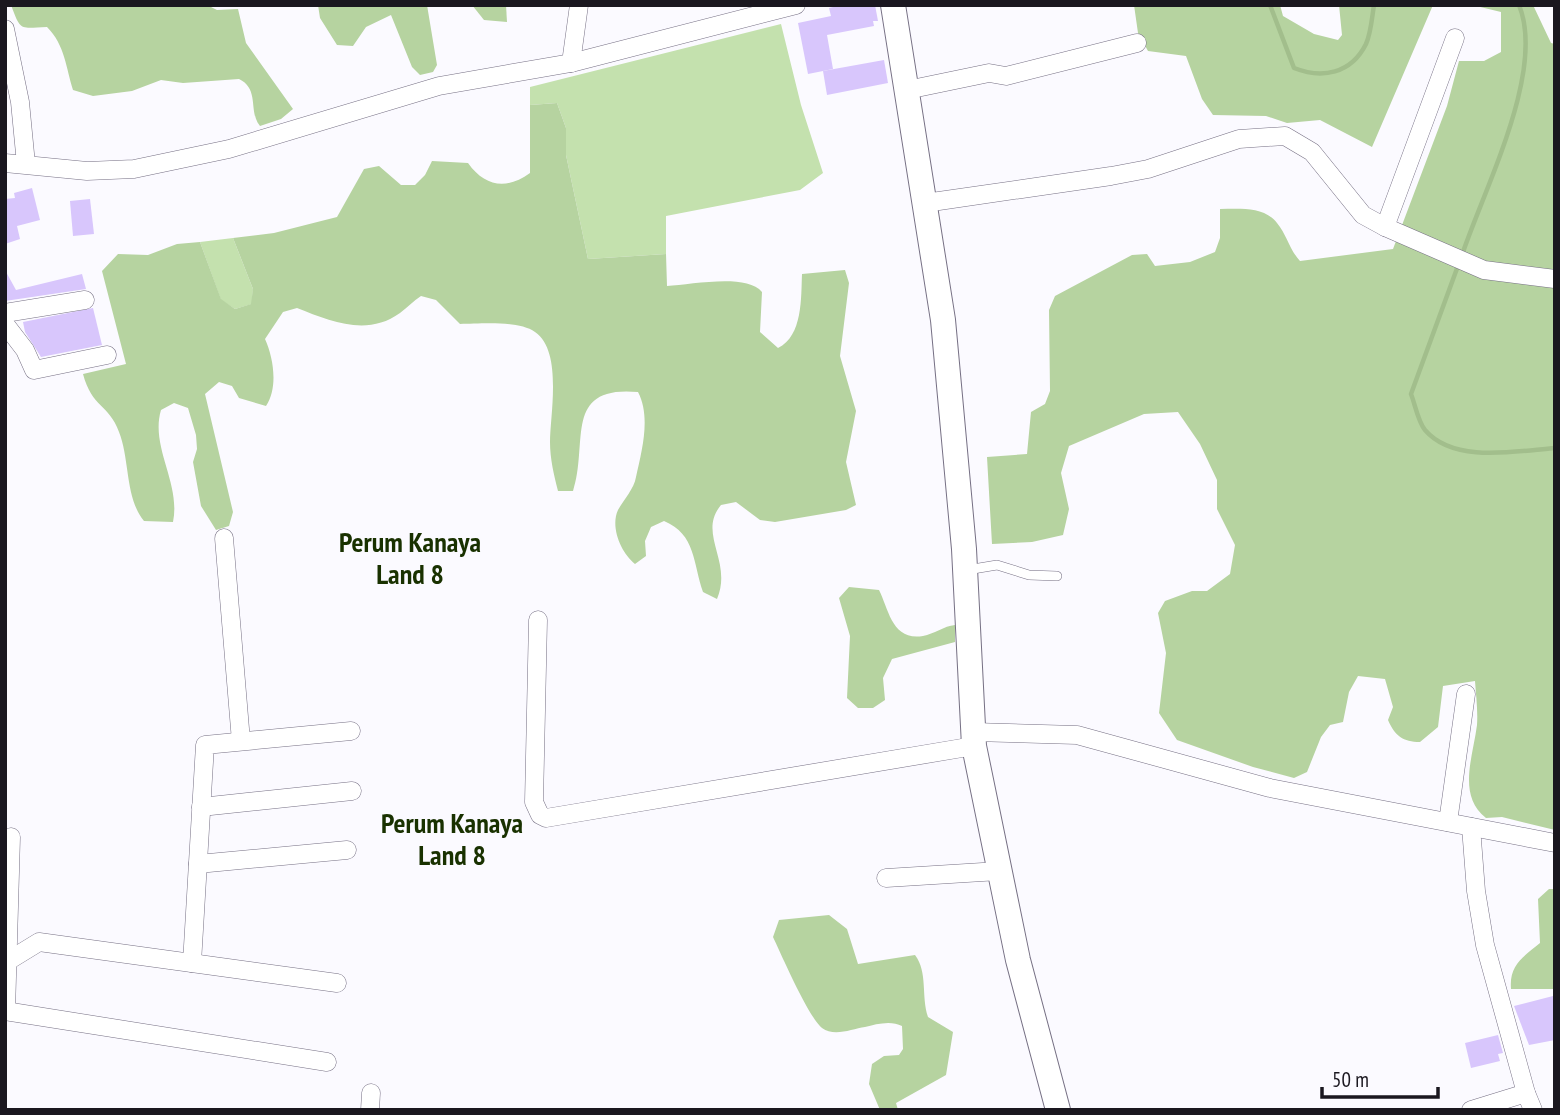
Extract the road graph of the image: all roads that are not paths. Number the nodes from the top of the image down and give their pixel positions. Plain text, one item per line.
1 (579, 5) edge
2 (796, 5) edge
3 (893, 5) edge
4 (5, 29) edge
5 (1455, 38) dead end
6 (1137, 43) dead end
7 (571, 63) junction
8 (907, 90) junction
9 (5, 163) edge
10 (26, 164) junction
11 (925, 203) junction
12 (1385, 227) junction
13 (1555, 279) edge
14 (85, 300) dead end
15 (5, 313) edge
16 (8, 332) edge
17 (107, 355) dead end
18 (224, 538) dead end
19 (966, 571) junction
20 (1057, 576) dead end
21 (538, 620) dead end
22 (1466, 695) dead end
23 (351, 731) dead end
24 (974, 739) junction
25 (241, 741) junction
26 (352, 791) dead end
27 (201, 807) junction
28 (1448, 822) junction
29 (1471, 827) junction
30 (11, 838) dead end
31 (1555, 843) edge
32 (347, 850) dead end
33 (198, 864) junction
34 (999, 871) junction
35 (886, 878) dead end
36 (8, 961) junction
37 (192, 963) junction
38 (337, 983) dead end
39 (5, 1011) edge
40 (327, 1062) dead end
41 (1530, 1102) edge
42 (1058, 1110) edge
43 (1471, 1110) edge

1 - 7 street
2 - 7 street
3 - 8 main road
4 - 10 street
5 - 12 street
6 - 8 street
7 - 10 street
8 - 11 main road
9 - 10 street
11 - 12 street
11 - 19 main road
12 - 13 street
14 - 15 street
16 - 17 street
18 - 25 street
19 - 20 lane
19 - 24 main road
21 - 24 street
22 - 28 street
23 - 25 street
24 - 28 street
24 - 34 main road
25 - 27 street
26 - 27 street
27 - 33 street
28 - 29 street
29 - 31 street
29 - 41 street
30 - 36 street
32 - 33 street
33 - 37 street
34 - 35 street
34 - 42 main road
36 - 37 street
36 - 39 street
37 - 38 street
39 - 40 street
41 - 43 street

